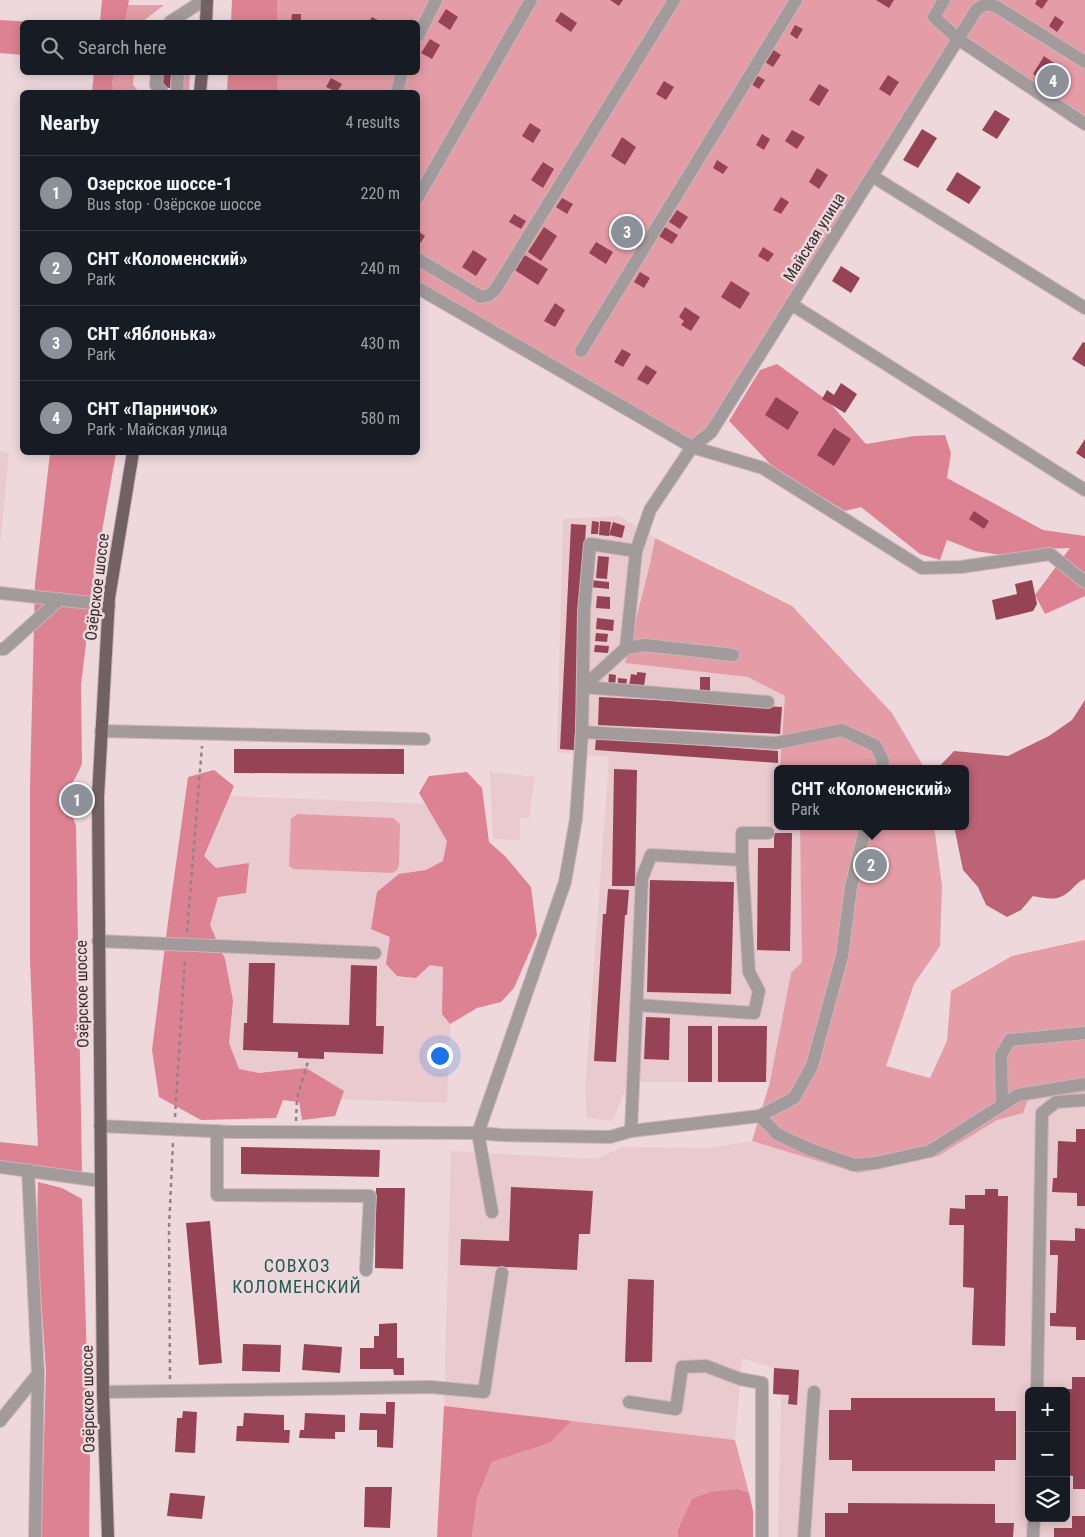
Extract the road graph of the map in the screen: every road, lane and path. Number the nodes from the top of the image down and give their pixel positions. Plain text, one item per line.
1 (206, 0) edge
2 (436, 0) edge
3 (531, 0) edge
4 (674, 0) edge
5 (796, 0) edge
6 (944, 0) edge
7 (181, 19) edge
8 (206, 20) edge
9 (420, 32) edge
10 (958, 39) junction
11 (1085, 62) edge
12 (157, 75) edge
13 (178, 75) edge
14 (202, 75) edge
15 (401, 75) edge
16 (160, 90) edge
17 (177, 90) edge
18 (200, 90) edge
19 (398, 90) edge
20 (1085, 124) edge
21 (872, 176) junction
22 (420, 194) edge
23 (420, 260) edge
24 (420, 289) edge
25 (792, 304) junction
26 (1085, 308) edge
27 (581, 351) dead end
28 (692, 447) junction
29 (133, 455) edge
30 (1085, 490) edge
31 (636, 551) junction
32 (1085, 582) edge
33 (0, 592) edge
34 (60, 599) junction
35 (109, 605) junction
36 (0, 648) edge
37 (626, 648) junction
38 (733, 655) dead end
39 (584, 687) junction
40 (768, 702) dead end
41 (101, 731) junction
42 (582, 732) junction
43 (203, 734) junction
44 (424, 739) dead end
45 (882, 765) edge
46 (865, 830) edge
47 (768, 833) dead end
48 (742, 860) junction
49 (98, 941) junction
50 (186, 944) junction
51 (375, 953) dead end
52 (636, 1005) junction
53 (1085, 1033) edge
54 (309, 1058) dead end
55 (1085, 1084) edge
56 (1085, 1100) edge
57 (1002, 1105) junction
58 (760, 1116) junction
59 (100, 1126) junction
60 (174, 1129) junction
61 (218, 1131) junction
62 (631, 1131) junction
63 (296, 1132) junction
64 (478, 1133) junction
65 (0, 1167) edge
66 (28, 1170) junction
67 (101, 1181) junction
68 (492, 1212) dead end
69 (366, 1270) dead end
70 (502, 1274) dead end
71 (38, 1374) junction
72 (1036, 1387) edge
73 (170, 1391) junction
74 (104, 1392) junction
75 (814, 1392) dead end
76 (629, 1402) dead end
77 (0, 1421) edge
78 (1034, 1522) edge
79 (35, 1537) edge
80 (108, 1537) edge
81 (762, 1537) edge
82 (804, 1537) edge
83 (1034, 1537) edge

1 - 7 street
1 - 8 main road
2 - 9 street
3 - 22 street
4 - 23 street
5 - 27 street
6 - 10 street
10 - 11 street, Майская улица
10 - 20 street
10 - 21 street, Майская улица
12 - 16 street
13 - 17 street
14 - 18 main road
15 - 19 street
21 - 25 street, Майская улица
21 - 26 street
24 - 28 street
25 - 28 street, Майская улица
25 - 30 street
28 - 31 street, Майская улица
28 - 32 street
29 - 35 main road, Озёрское шоссе
31 - 37 street, Майская улица
31 - 39 street
33 - 34 street
34 - 35 street
34 - 36 street
35 - 41 main road, Озёрское шоссе
37 - 38 street
37 - 39 street
39 - 40 street
39 - 42 street
41 - 43 street
41 - 49 main road, Озёрское шоссе
42 - 45 street
42 - 64 street
43 - 44 street
43 - 50 path
46 - 58 street
47 - 48 street
48 - 52 street
48 - 52 street
49 - 50 street
49 - 59 main road, Озёрское шоссе
50 - 51 street
50 - 60 path
52 - 62 street
53 - 57 street
54 - 63 path
55 - 57 street
56 - 72 street
57 - 58 street
58 - 62 street
59 - 60 street
59 - 67 main road, Озёрское шоссе
60 - 61 street
60 - 73 path
61 - 63 street
61 - 69 street
62 - 64 street
63 - 64 street
64 - 68 street
65 - 66 street
66 - 67 street
66 - 71 street
67 - 74 main road, Озёрское шоссе
70 - 73 street
71 - 77 street
71 - 79 street
73 - 74 street
74 - 80 main road, Озёрское шоссе
75 - 82 street
76 - 81 street
78 - 83 street

